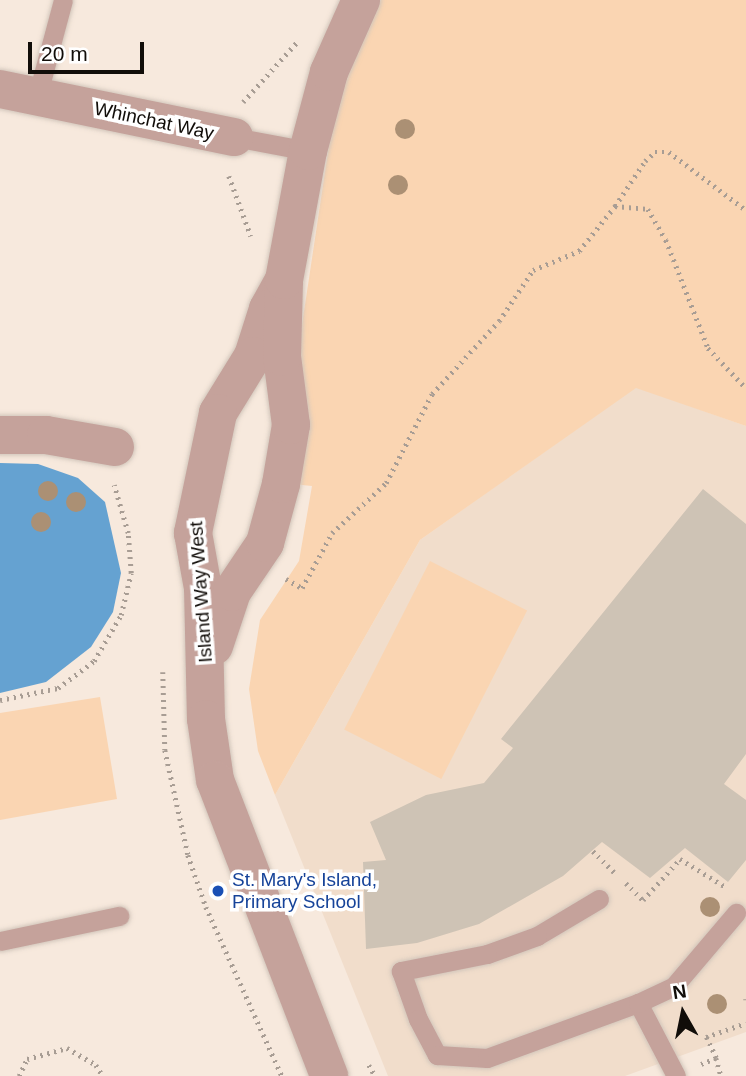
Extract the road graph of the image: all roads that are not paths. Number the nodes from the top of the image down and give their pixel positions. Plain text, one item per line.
1 (63, 0) edge
2 (361, 0) edge
3 (0, 89) edge
4 (37, 97) junction
5 (234, 138) joint
6 (308, 151) junction
7 (284, 280) junction
8 (0, 435) edge
9 (113, 462) road end
10 (206, 671) junction
11 (599, 899) dead end
12 (736, 914) dead end
13 (119, 916) dead end
14 (0, 941) edge
15 (638, 1003) junction
16 (330, 1075) edge
17 (676, 1076) edge

1 - 4 lane
2 - 6 street, Island Way West
3 - 4 street, Whinchat Way
4 - 5 street, Whinchat Way
5 - 6 lane, Whinchat Way
6 - 7 street, Island Way West
7 - 10 street, Island Way West
7 - 10 street, Island Way West
8 - 9 street
10 - 16 street, Island Way West
11 - 15 lane
12 - 15 lane
13 - 14 lane
15 - 17 lane

